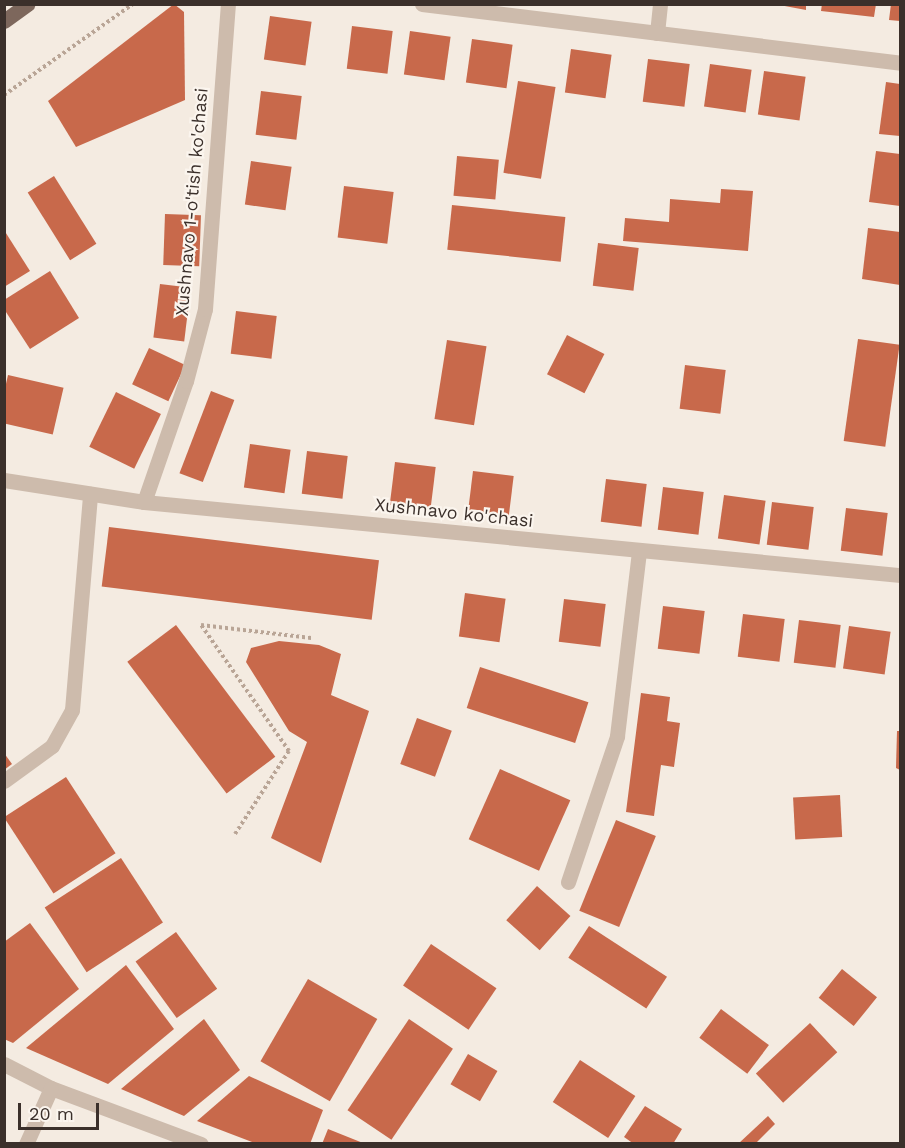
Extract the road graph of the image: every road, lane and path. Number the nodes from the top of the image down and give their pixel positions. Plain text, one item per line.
1 (27, 4) edge
2 (133, 4) edge
3 (228, 4) edge
4 (422, 4) edge
5 (660, 4) edge
6 (4, 21) edge
7 (657, 33) junction
8 (900, 63) edge
9 (4, 95) edge
10 (4, 480) edge
11 (90, 494) junction
12 (144, 502) junction
13 (639, 551) junction
14 (900, 575) edge
15 (311, 638) dead end
16 (4, 781) edge
17 (235, 834) dead end
18 (568, 882) dead end
19 (4, 1064) edge
20 (51, 1088) junction
21 (26, 1143) edge
22 (201, 1143) edge

1 - 6 main road
2 - 9 path
3 - 12 street, Xushnavo 1-o'tish ko'chasi
4 - 7 street
5 - 7 street
7 - 8 street
10 - 11 street, Xushnavo ko'chasi
11 - 12 street, Xushnavo ko'chasi
11 - 16 street
12 - 13 street, Xushnavo ko'chasi
13 - 14 street, Xushnavo ko'chasi
13 - 18 street
15 - 17 path
19 - 20 street
20 - 21 street
20 - 22 street

